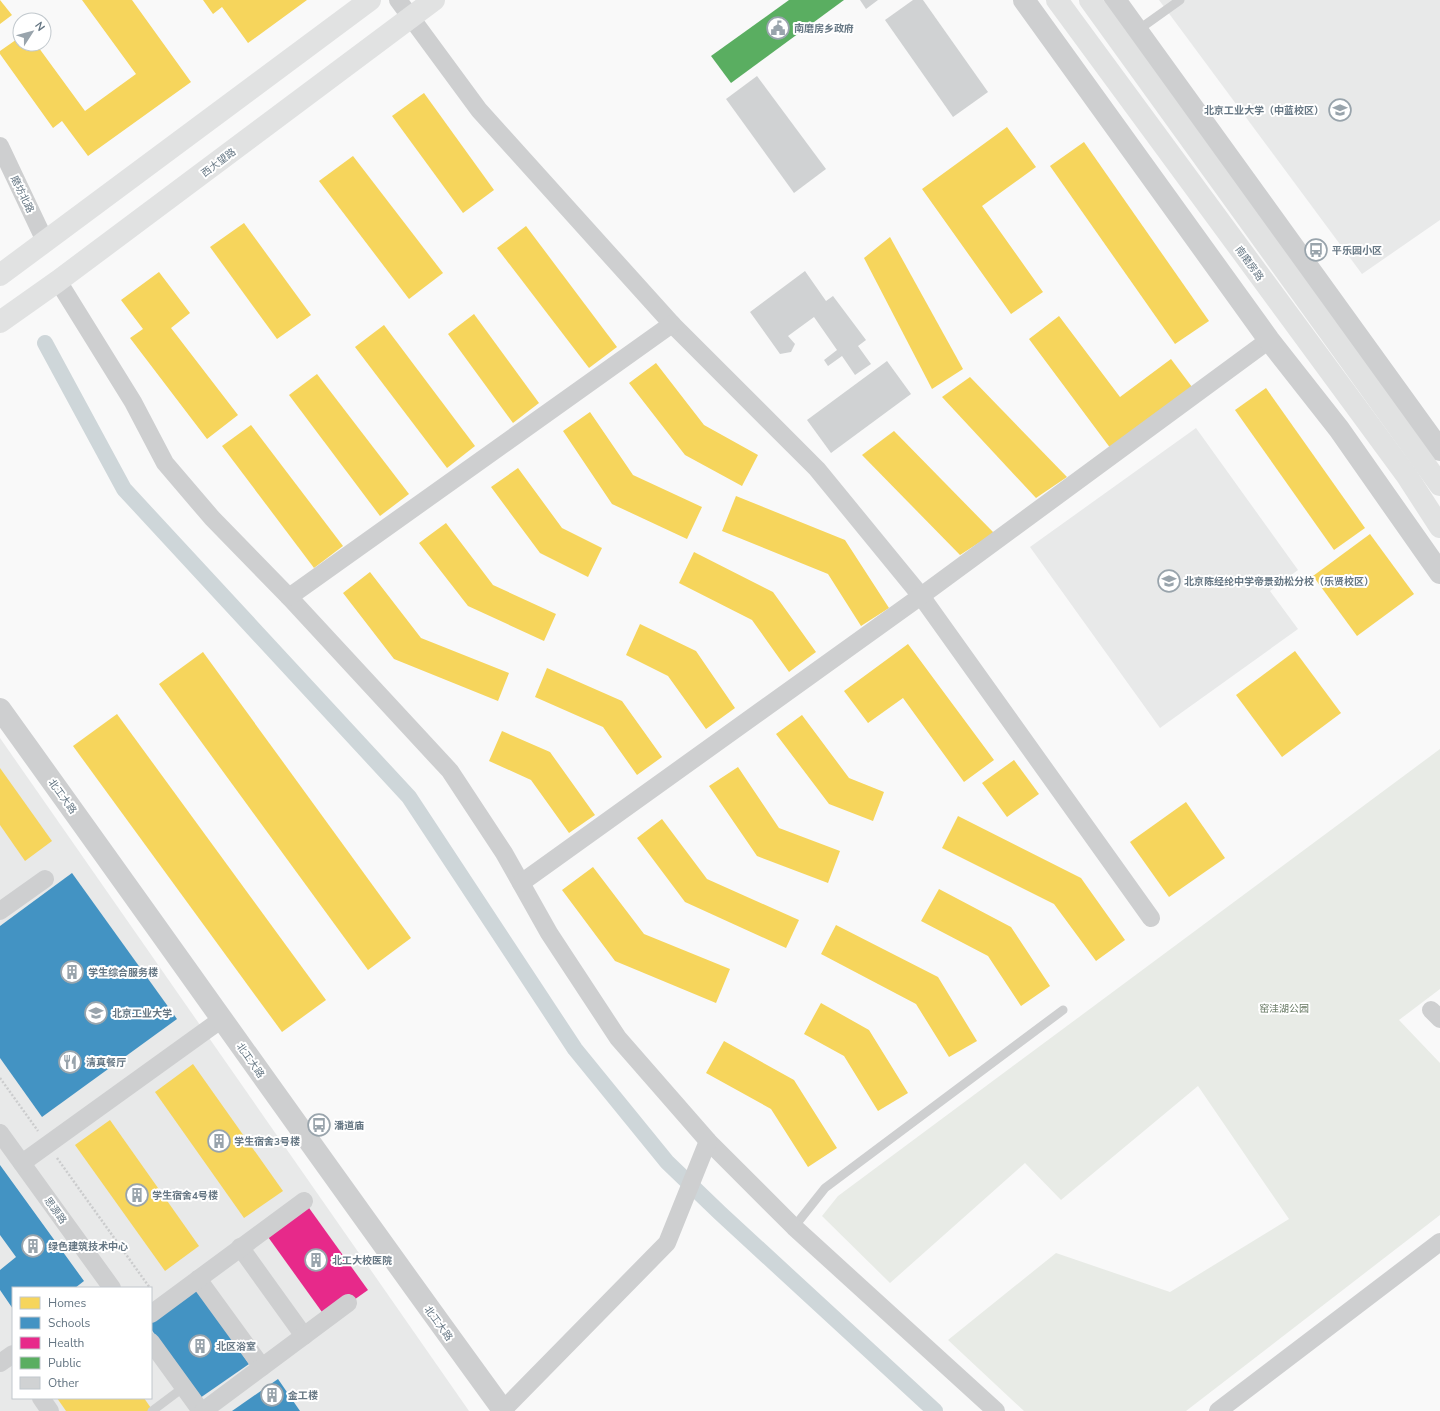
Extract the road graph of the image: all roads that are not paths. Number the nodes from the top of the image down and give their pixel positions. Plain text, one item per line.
1 (370, 0) edge
2 (398, 0) edge
3 (434, 0) edge
4 (1024, 0) edge
5 (1057, 0) edge
6 (1090, 0) edge
7 (1115, 0) edge
8 (1180, 0) edge
9 (410, 18) junction
10 (1138, 30) junction
11 (0, 146) edge
12 (46, 241) junction
13 (0, 275) edge
14 (58, 281) junction
15 (0, 322) edge
16 (672, 324) junction
17 (1269, 340) junction
18 (1397, 391) junction
19 (1339, 428) junction
20 (1440, 450) edge
21 (1407, 476) junction
22 (1440, 484) edge
23 (1440, 527) edge
24 (1440, 573) edge
25 (289, 596) junction
26 (921, 596) junction
27 (0, 709) edge
28 (45, 879) dead end
29 (521, 883) junction
30 (0, 911) edge
31 (1151, 918) dead end
32 (1062, 1010) dead end
33 (222, 1019) junction
34 (0, 1132) edge
35 (708, 1142) junction
36 (22, 1163) junction
37 (304, 1201) dead end
38 (794, 1227) junction
39 (1440, 1242) edge
40 (240, 1247) junction
41 (198, 1279) junction
42 (107, 1286) edge
43 (348, 1303) dead end
44 (152, 1313) edge
45 (304, 1336) junction
46 (152, 1343) edge
47 (262, 1367) junction
48 (184, 1387) junction
49 (42, 1399) edge
50 (502, 1410) edge
51 (50, 1411) edge
52 (152, 1411) edge
53 (202, 1411) edge
54 (996, 1411) edge
55 (1218, 1411) edge

1 - 12 main road
2 - 9 street
3 - 9 main road, 西大望路
4 - 17 street
5 - 21 main road, 南磨房路
6 - 22 main road
7 - 10 street
8 - 10 lane
9 - 14 main road, 西大望路
9 - 16 street
10 - 18 street
11 - 12 street, 磨坊北路
12 - 13 main road
14 - 15 main road, 西大望路
14 - 25 street
16 - 25 street
16 - 26 street
17 - 19 street
17 - 26 street
18 - 20 street
18 - 22 street
19 - 21 street
19 - 24 street
21 - 23 main road, 南磨房路
25 - 29 street
26 - 29 street
26 - 31 street
27 - 33 street, 北工大路
28 - 30 street
29 - 35 street
32 - 38 lane
33 - 36 street
33 - 50 street, 北工大路
34 - 36 street, 思源路
35 - 38 street
35 - 50 street
36 - 42 street, 思源路
37 - 40 street
38 - 54 street
39 - 55 street
40 - 41 street
40 - 45 street
41 - 44 street
41 - 47 street
43 - 45 street
45 - 47 street
46 - 48 street
47 - 53 street
48 - 52 lane
48 - 53 street
49 - 51 street

